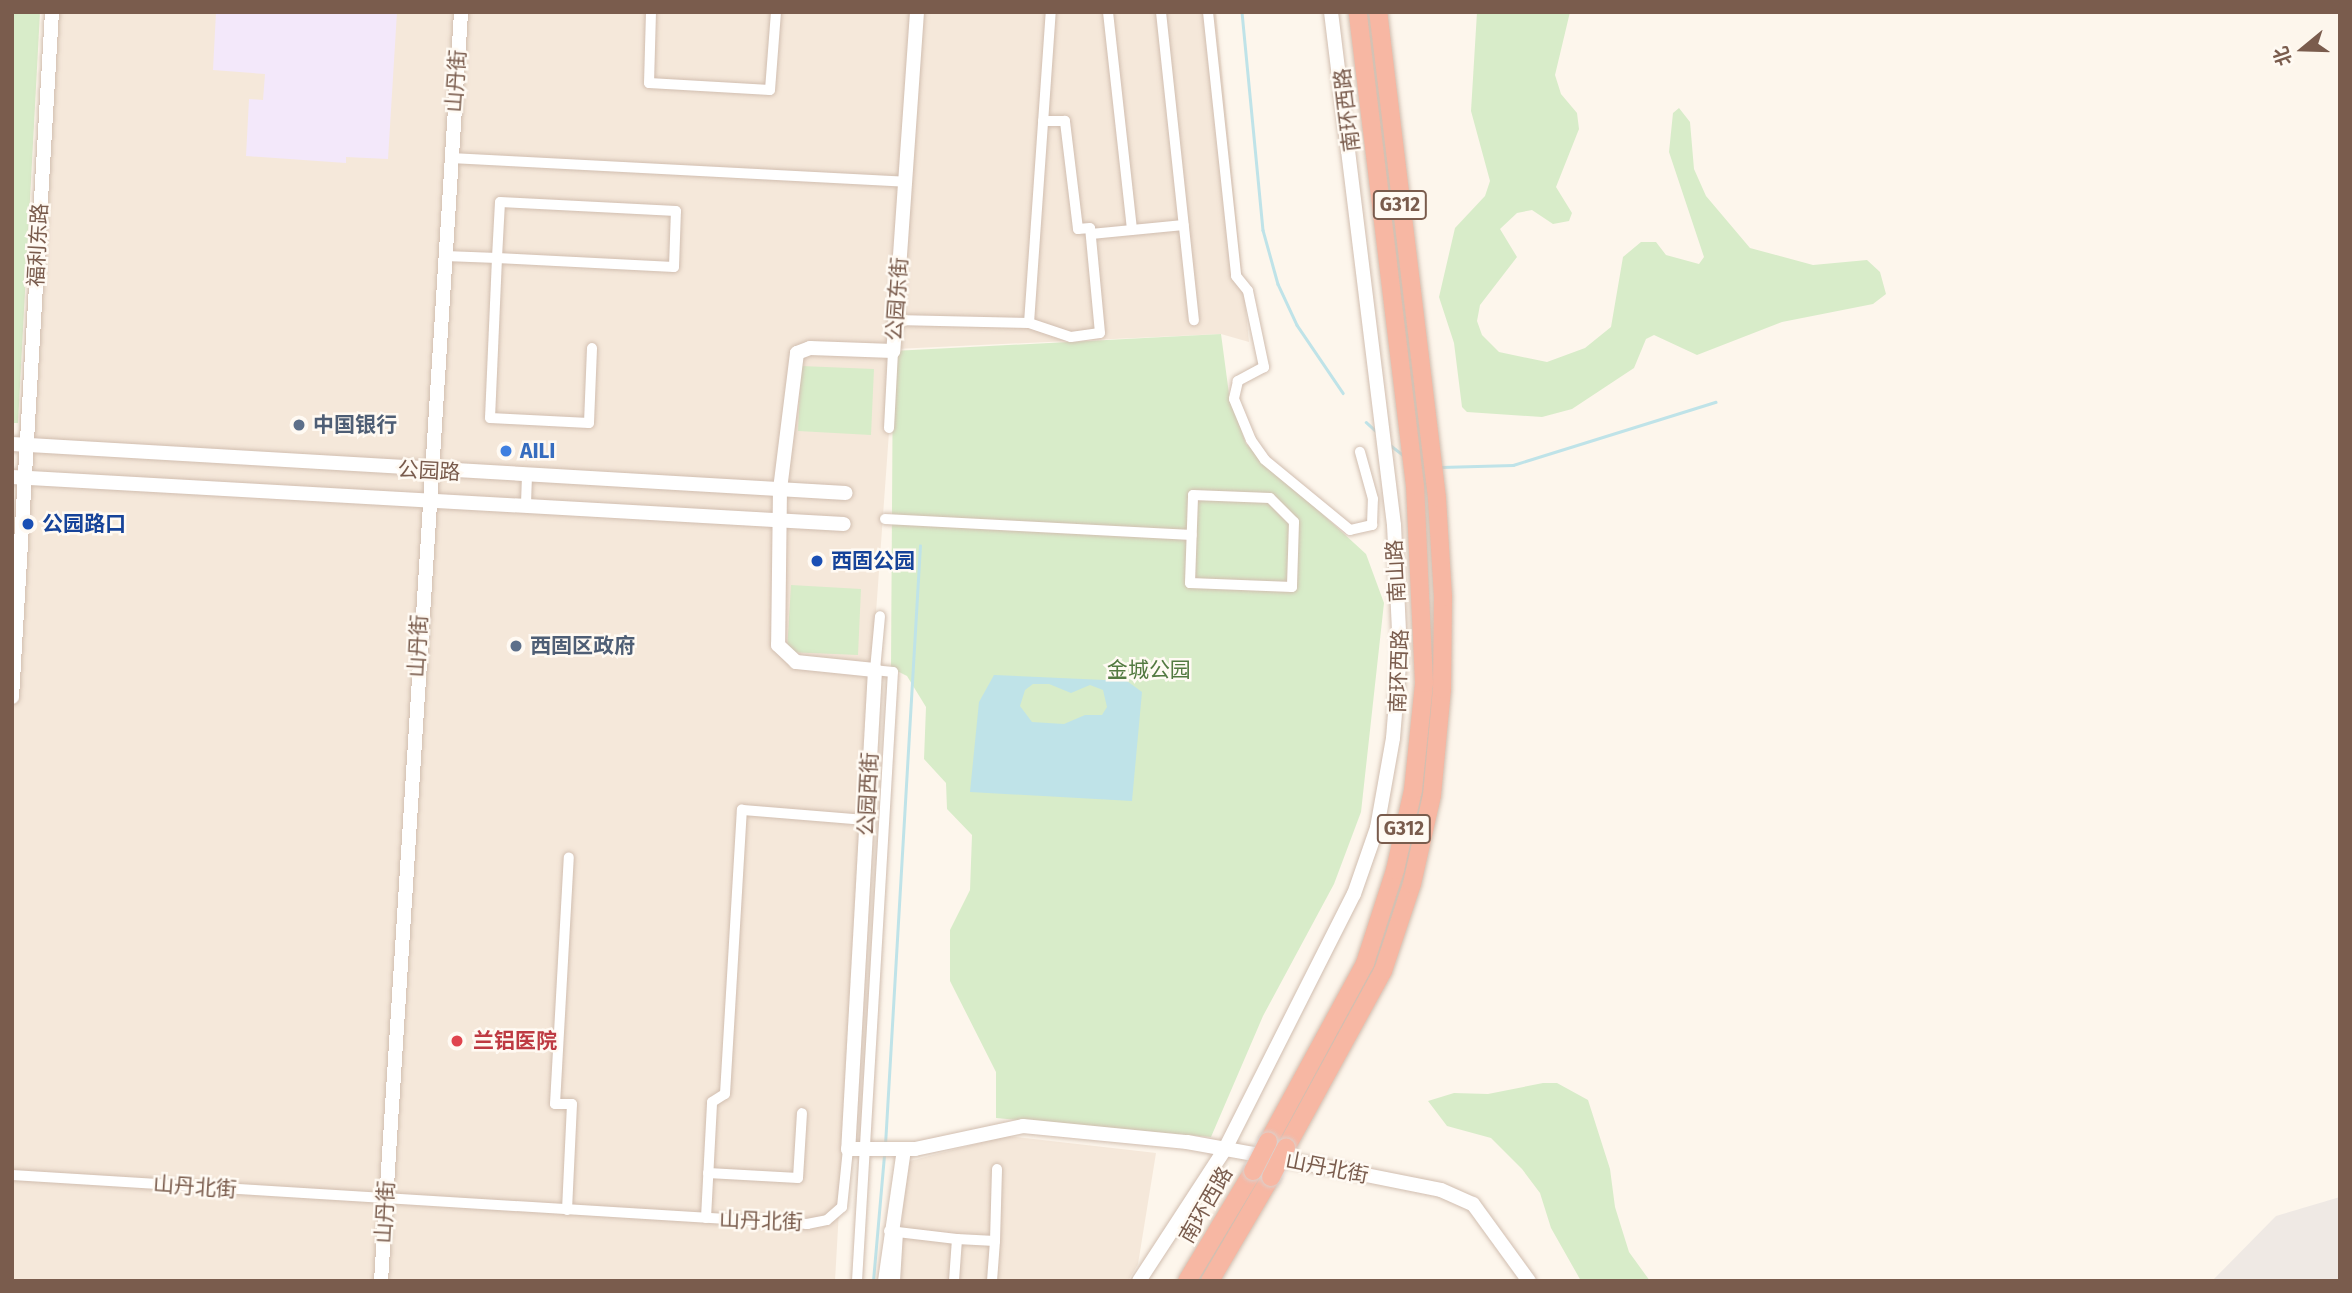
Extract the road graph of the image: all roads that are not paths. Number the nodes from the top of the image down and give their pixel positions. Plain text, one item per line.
1 (52, 12) edge
2 (461, 12) edge
3 (652, 12) edge
4 (776, 12) edge
5 (917, 12) edge
6 (1051, 12) edge
7 (1108, 12) edge
8 (1161, 12) edge
9 (1208, 12) edge
10 (1331, 12) edge
11 (1358, 12) edge
12 (1378, 12) edge
13 (1043, 121) junction
14 (451, 158) junction
15 (905, 182) junction
16 (1184, 225) junction
17 (1132, 230) junction
18 (1091, 234) junction
19 (445, 256) junction
20 (497, 258) junction
21 (895, 320) junction
22 (1194, 320) dead end
23 (1029, 323) junction
24 (592, 348) dead end
25 (893, 351) junction
26 (889, 428) dead end
27 (19, 444) edge
28 (1360, 452) dead end
29 (430, 472) junction
30 (18, 477) edge
31 (527, 477) junction
32 (780, 489) junction
33 (846, 493) dead end
34 (427, 497) junction
35 (1391, 498) junction
36 (1373, 499) junction
37 (526, 503) junction
38 (778, 519) junction
39 (885, 519) dead end
40 (844, 524) dead end
41 (1192, 535) junction
42 (880, 617) dead end
43 (875, 670) junction
44 (12, 697) edge
45 (867, 820) junction
46 (569, 857) dead end
47 (802, 1113) dead end
48 (848, 1149) junction
49 (868, 1149) junction
50 (904, 1149) junction
51 (1225, 1149) junction
52 (997, 1170) dead end
53 (708, 1173) junction
54 (12, 1175) edge
55 (385, 1200) junction
56 (567, 1210) junction
57 (705, 1218) junction
58 (894, 1232) junction
59 (957, 1239) junction
60 (995, 1241) junction
61 (381, 1281) edge
62 (858, 1281) edge
63 (886, 1281) edge
64 (895, 1281) edge
65 (954, 1281) edge
66 (992, 1281) edge
67 (1139, 1281) edge
68 (1187, 1281) edge
69 (1210, 1281) edge
70 (1529, 1281) edge

1 - 27 street, 福利东路
2 - 14 street, 山丹街
3 - 4 street
5 - 15 street, 公园东街
6 - 13 street
7 - 17 street
8 - 16 street
9 - 36 street
10 - 35 street, 南山路
11 - 68 highway, 南环西路 / G312, bridge
12 - 69 highway, 南环西路 / G312, bridge
13 - 18 street
13 - 23 street
14 - 15 street
14 - 19 street, 山丹街
15 - 21 street, 公园东街
16 - 17 street
16 - 22 street
17 - 18 street
18 - 23 street
19 - 20 street
19 - 29 street, 山丹街
20 - 20 street
20 - 24 street
21 - 23 street
21 - 25 street, 公园东街
25 - 26 street
25 - 32 street, 公园东街
27 - 29 street, 公园路
27 - 30 street, 福利东路
28 - 36 street
29 - 31 street, 公园路
29 - 34 street, 山丹街
30 - 34 street, 公园路
30 - 44 street, 福利东路
31 - 32 street, 公园路
31 - 37 street
32 - 33 street, 公园路
32 - 38 street
34 - 37 street, 公园路
34 - 55 street, 山丹街
35 - 36 street
35 - 51 street, 南山路
37 - 38 street, 公园路
38 - 40 street, 公园路
38 - 43 street
39 - 41 street
41 - 41 street
42 - 43 street
43 - 45 street, 公园西街
43 - 49 street
45 - 48 street, 公园西街
45 - 53 street
46 - 56 street
47 - 53 street
48 - 49 street, 山丹北街
48 - 57 street, 山丹北街
49 - 50 street, 山丹北街
49 - 62 street
50 - 51 street, 山丹北街
50 - 58 street
51 - 67 street, 南山路
51 - 70 street, 山丹北街
52 - 60 street
53 - 57 street
54 - 55 street, 山丹北街
55 - 56 street, 山丹北街
55 - 61 street, 山丹街
56 - 57 street, 山丹北街
58 - 59 street
58 - 63 street
58 - 64 street
59 - 60 street
59 - 65 street
60 - 66 street

